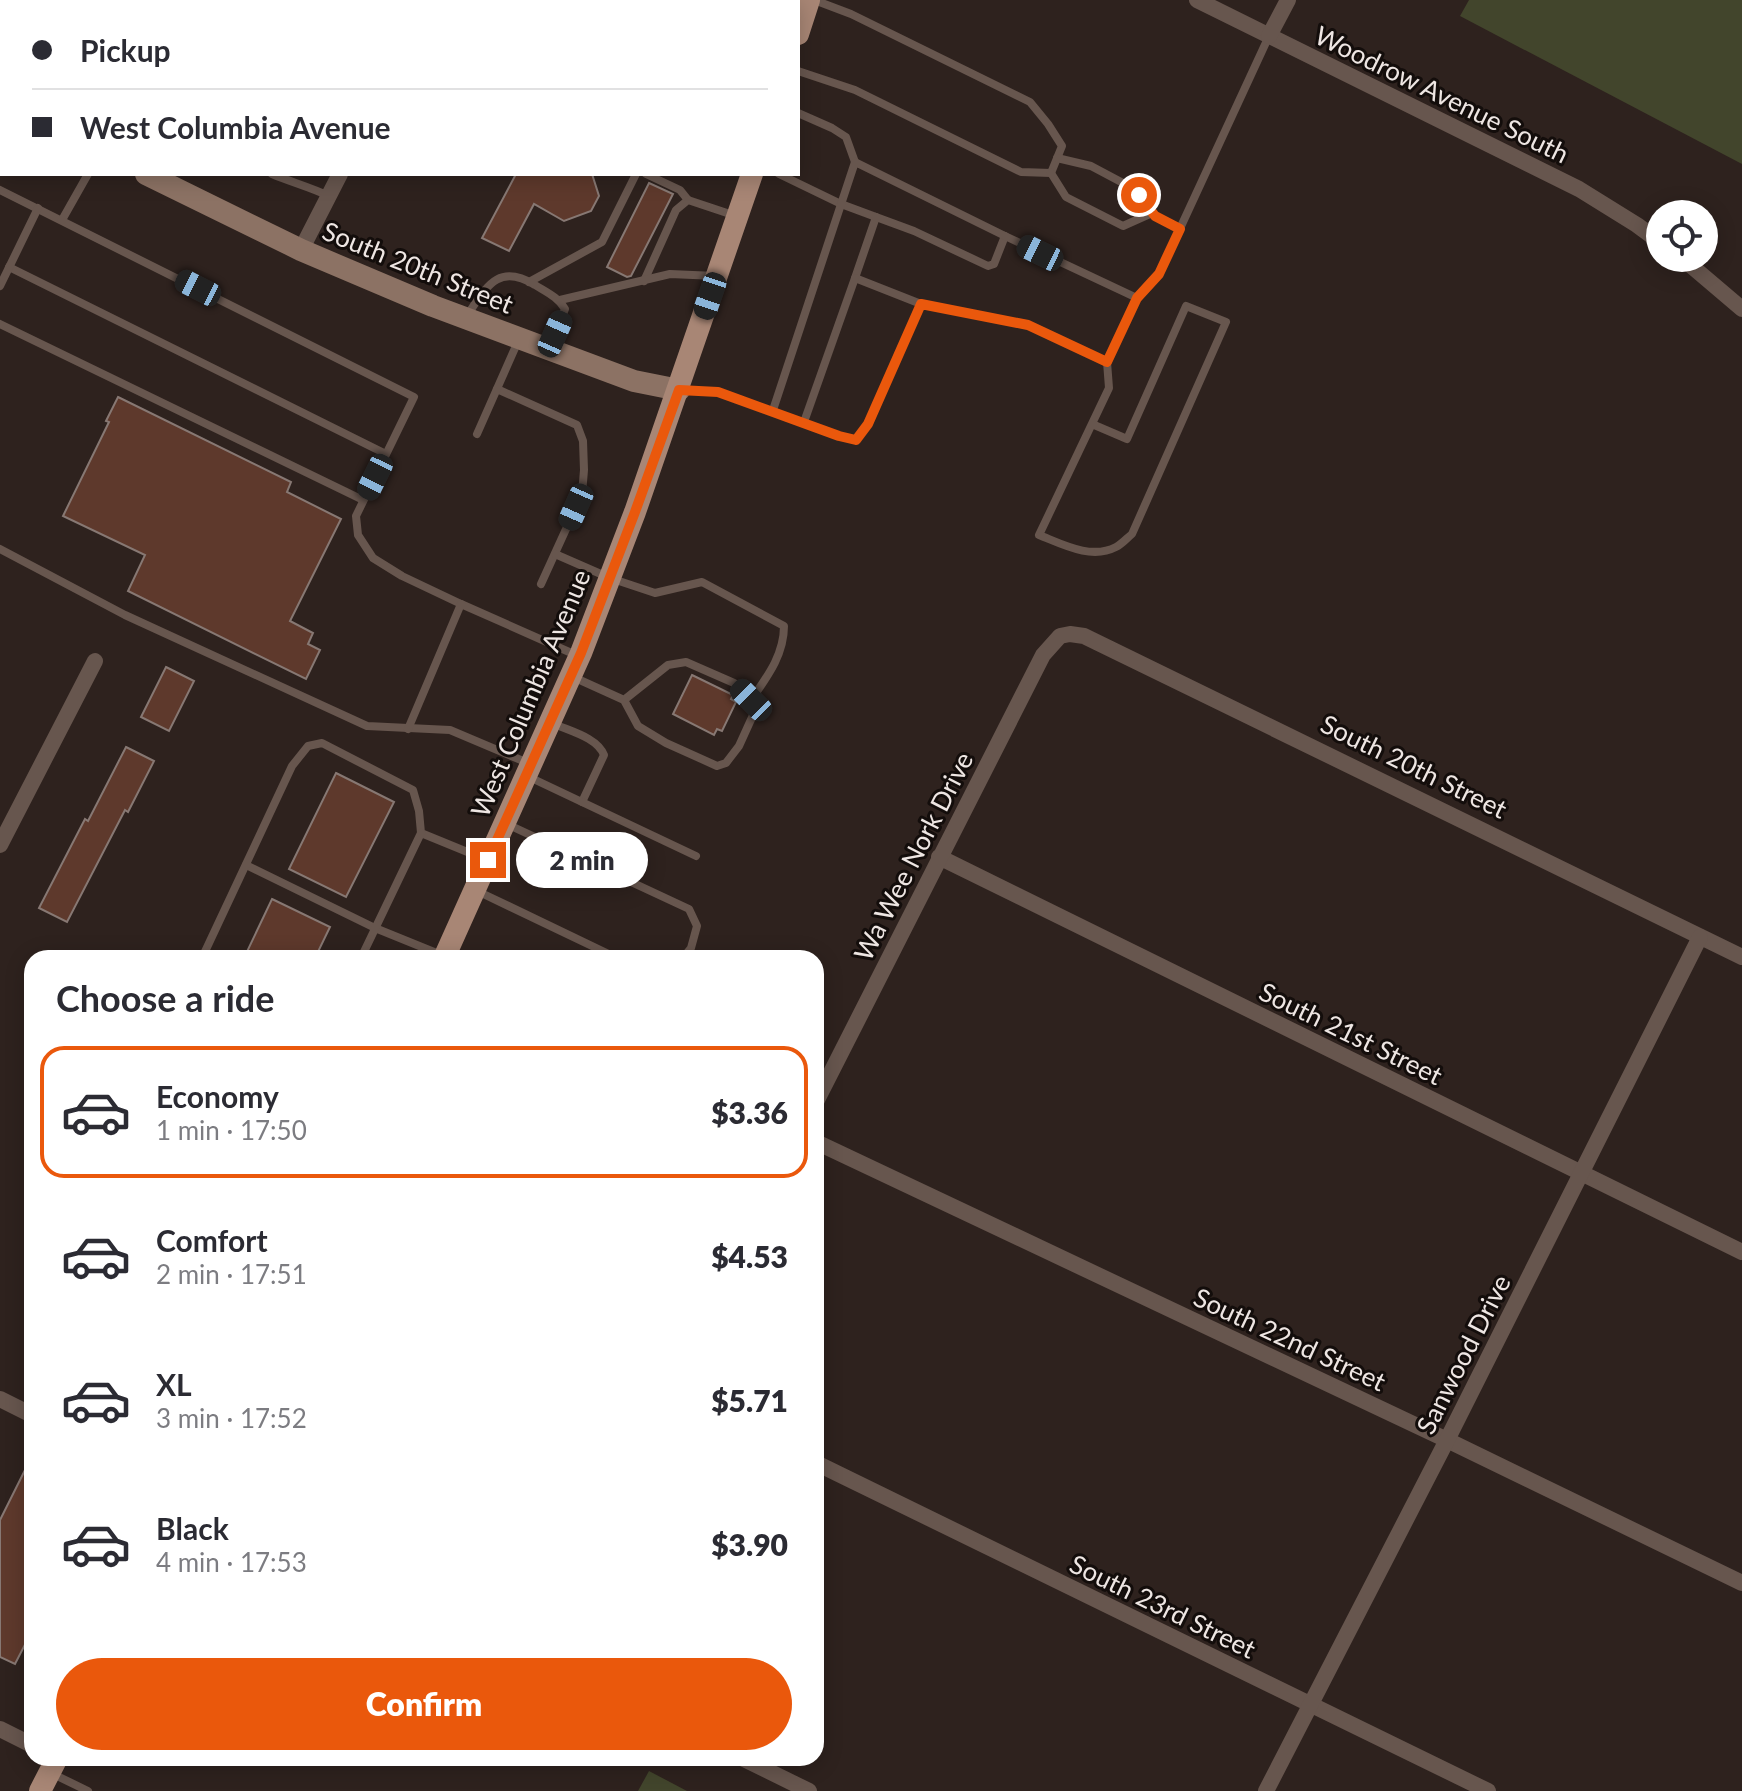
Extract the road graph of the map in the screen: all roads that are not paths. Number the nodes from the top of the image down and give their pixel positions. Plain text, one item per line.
1 (811, 0) edge
2 (1197, 0) edge
3 (1288, 0) edge
4 (800, 29) edge
5 (1269, 36) junction
6 (800, 72) edge
7 (800, 114) edge
8 (1057, 158) junction
9 (855, 162) junction
10 (1051, 173) junction
11 (87, 176) edge
12 (277, 176) edge
13 (339, 176) edge
14 (635, 176) edge
15 (650, 176) edge
16 (751, 176) edge
17 (783, 176) edge
18 (169, 179) edge
19 (0, 190) edge
20 (329, 196) junction
21 (688, 200) junction
22 (841, 204) junction
23 (38, 208) junction
24 (1152, 213) junction
25 (737, 217) junction
26 (876, 217) junction
27 (62, 220) junction
28 (1180, 229) junction
29 (1646, 232) edge
30 (1005, 236) junction
31 (301, 250) junction
32 (9, 267) junction
33 (1698, 272) edge
34 (717, 276) junction
35 (855, 278) junction
36 (644, 281) junction
37 (529, 282) junction
38 (0, 286) edge
39 (1137, 298) junction
40 (560, 300) junction
41 (921, 304) junction
42 (1742, 309) edge
43 (466, 318) junction
44 (0, 324) edge
45 (520, 338) junction
46 (548, 349) junction
47 (1107, 362) junction
48 (497, 389) junction
49 (679, 390) junction
50 (773, 410) junction
51 (804, 422) junction
52 (1092, 424) junction
53 (477, 434) dead end
54 (386, 454) junction
55 (363, 500) junction
56 (0, 549) edge
57 (555, 554) junction
58 (610, 578) junction
59 (541, 584) dead end
60 (461, 604) junction
61 (1060, 636) joint
62 (95, 661) dead end
63 (575, 666) junction
64 (624, 700) junction
65 (751, 700) junction
66 (549, 722) junction
67 (408, 729) junction
68 (528, 770) junction
69 (582, 802) junction
70 (504, 823) junction
71 (421, 833) junction
72 (0, 845) edge
73 (696, 856) dead end
74 (939, 857) junction
75 (488, 860) junction
76 (246, 865) junction
77 (475, 889) junction
78 (375, 928) junction
79 (1700, 937) junction
80 (206, 950) edge
81 (365, 950) edge
82 (427, 950) edge
83 (449, 950) edge
84 (601, 950) edge
85 (689, 950) edge
86 (1742, 957) edge
87 (824, 1086) edge
88 (824, 1146) edge
89 (1581, 1173) junction
90 (1742, 1252) edge
91 (0, 1400) edge
92 (24, 1411) edge
93 (1447, 1440) junction
94 (824, 1467) edge
95 (1742, 1583) edge
96 (1310, 1705) junction
97 (0, 1729) edge
98 (24, 1741) edge
99 (758, 1766) edge
100 (49, 1774) edge
101 (88, 1791) edge
102 (809, 1791) edge
103 (1266, 1791) edge
104 (1488, 1791) edge

1 - 4 main road
1 - 8 lane
2 - 5 street, Woodrow Avenue South
3 - 5 street
5 - 28 lane
5 - 29 street, Woodrow Avenue South
6 - 10 lane
7 - 9 lane
8 - 10 lane
8 - 24 lane
9 - 22 lane
9 - 30 lane
10 - 24 lane
11 - 27 lane
12 - 20 lane
13 - 20 street
14 - 37 lane
15 - 21 lane
16 - 25 main road, West Columbia Avenue
17 - 22 lane
18 - 31 main road, South 20th Street
19 - 23 lane
20 - 31 street
21 - 25 lane
21 - 36 lane
22 - 26 lane
22 - 50 lane
23 - 27 lane
23 - 32 lane
24 - 28 lane
25 - 34 main road, West Columbia Avenue
26 - 30 lane
26 - 35 lane
27 - 54 lane
28 - 39 lane
30 - 39 lane
31 - 43 main road, South 20th Street
32 - 38 lane
32 - 54 lane
33 - 42 street
34 - 36 lane
34 - 49 main road, West Columbia Avenue
35 - 41 lane
35 - 51 lane
36 - 40 lane
37 - 40 lane
37 - 43 lane
39 - 47 lane
40 - 46 lane
41 - 47 lane
41 - 51 lane
43 - 45 main road, South 20th Street
44 - 55 lane
45 - 46 main road, South 20th Street
45 - 48 lane
46 - 49 main road, South 20th Street
47 - 52 lane
48 - 53 lane
48 - 57 lane
49 - 50 lane
49 - 58 main road, West Columbia Avenue
50 - 51 lane
52 - 52 lane
54 - 55 lane
55 - 60 lane
56 - 67 lane
57 - 58 lane
57 - 59 lane
58 - 63 main road, West Columbia Avenue
58 - 65 lane
60 - 63 lane
60 - 67 lane
61 - 74 street, Wa Wee Nork Drive
61 - 79 street, South 20th Street
62 - 72 street
63 - 64 lane
63 - 66 main road, West Columbia Avenue
64 - 65 lane
64 - 65 lane
66 - 68 main road, West Columbia Avenue
66 - 69 lane
67 - 68 lane
68 - 69 lane
68 - 70 main road, West Columbia Avenue
69 - 73 lane
70 - 75 main road, West Columbia Avenue
70 - 85 lane
71 - 75 lane
71 - 76 lane
71 - 78 lane
74 - 87 street, Wa Wee Nork Drive
74 - 89 street, South 21st Street
75 - 77 main road, West Columbia Avenue
76 - 78 lane
76 - 80 lane
77 - 83 main road, West Columbia Avenue
77 - 84 lane
78 - 81 lane
78 - 82 lane
79 - 86 street, South 20th Street
79 - 89 street, Sanwood Drive
88 - 93 street, South 22nd Street
89 - 90 street, South 21st Street
89 - 93 street, Sanwood Drive
91 - 92 street
93 - 95 street, South 22nd Street
93 - 96 street, Sanwood Drive
94 - 96 street, South 23rd Street
96 - 103 street, Sanwood Drive
96 - 104 street, South 23rd Street
97 - 98 street
99 - 102 street
100 - 101 lane

